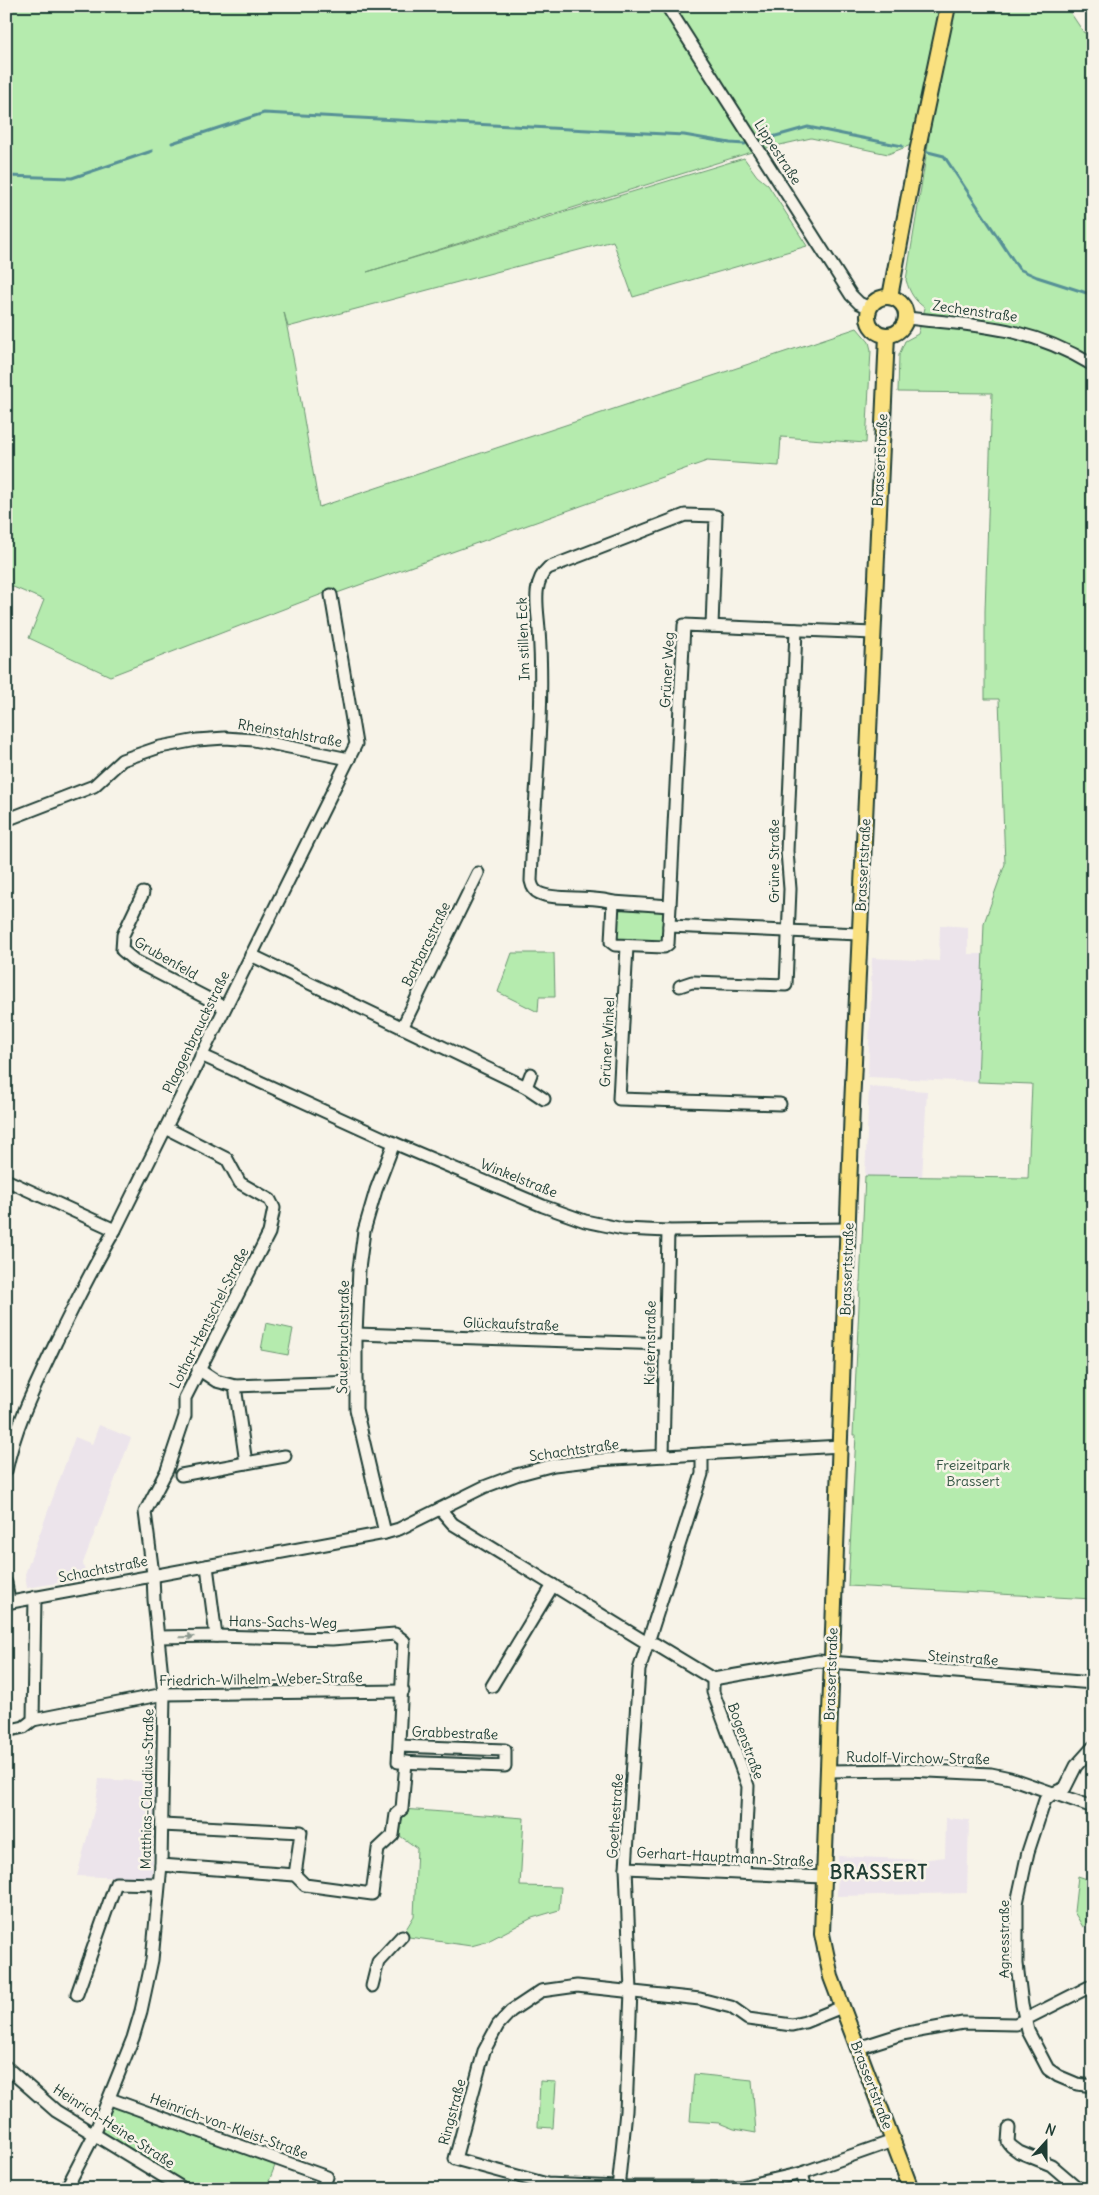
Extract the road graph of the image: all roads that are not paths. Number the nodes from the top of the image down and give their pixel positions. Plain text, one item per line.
1 (667, 6) edge
2 (948, 6) edge
3 (890, 297) junction
4 (870, 308) junction
5 (906, 318) junction
6 (887, 335) junction
7 (1093, 365) edge
8 (331, 595) dead end
9 (712, 626) junction
10 (796, 630) junction
11 (873, 634) junction
12 (349, 758) junction
13 (6, 820) edge
14 (478, 873) dead end
15 (143, 894) dead end
16 (613, 902) junction
17 (670, 906) junction
18 (669, 926) junction
19 (787, 931) junction
20 (860, 934) junction
21 (627, 946) junction
22 (251, 954) junction
23 (680, 986) dead end
24 (224, 1007) junction
25 (402, 1028) junction
26 (201, 1055) junction
27 (531, 1074) dead end
28 (526, 1087) junction
29 (544, 1099) dead end
30 (780, 1104) dead end
31 (166, 1128) junction
32 (394, 1144) junction
33 (6, 1180) edge
34 (848, 1229) junction
35 (115, 1230) junction
36 (668, 1231) junction
37 (356, 1334) junction
38 (665, 1344) junction
39 (198, 1369) junction
40 (356, 1382) junction
41 (235, 1386) junction
42 (841, 1446) junction
43 (702, 1454) junction
44 (285, 1456) dead end
45 (663, 1456) junction
46 (246, 1463) junction
47 (6, 1472) edge
48 (181, 1475) dead end
49 (440, 1509) junction
50 (385, 1533) junction
51 (207, 1566) junction
52 (154, 1574) junction
53 (6, 1583) edge
54 (554, 1585) junction
55 (35, 1597) junction
56 (8, 1602) edge
57 (216, 1636) junction
58 (158, 1637) junction
59 (647, 1643) junction
60 (831, 1662) junction
61 (713, 1679) junction
62 (1093, 1683) edge
63 (492, 1686) dead end
64 (402, 1691) junction
65 (164, 1694) junction
66 (33, 1720) junction
67 (6, 1731) edge
68 (399, 1746) junction
69 (1093, 1747) edge
70 (402, 1762) junction
71 (827, 1771) junction
72 (1053, 1793) junction
73 (1093, 1806) edge
74 (162, 1825) junction
75 (161, 1865) junction
76 (626, 1868) junction
77 (744, 1873) junction
78 (295, 1875) junction
79 (823, 1877) junction
80 (158, 1884) junction
81 (402, 1936) dead end
82 (1093, 1985) edge
83 (372, 1986) dead end
84 (631, 1991) junction
85 (77, 1994) dead end
86 (842, 2007) junction
87 (1024, 2018) junction
88 (858, 2048) junction
89 (6, 2067) edge
90 (1093, 2086) edge
91 (110, 2099) junction
92 (1009, 2128) dead end
93 (94, 2135) junction
94 (893, 2141) junction
95 (802, 2174) junction
96 (618, 2188) edge
97 (66, 2189) edge
98 (184, 2189) edge
99 (322, 2189) edge
100 (806, 2189) edge
101 (912, 2189) edge
102 (1079, 2189) edge

1 - 4 street, Lippestraße
2 - 3 main road
3 - 4 main road
3 - 5 main road
4 - 6 main road
5 - 6 main road
5 - 7 street, Zechenstraße
6 - 11 main road, Brassertstraße
8 - 12 street, Plaggenbrauckstraße
9 - 10 street, Grüner Weg
9 - 16 street, Im stillen Eck
9 - 17 street, Grüner Weg
10 - 11 street, Grüner Weg
10 - 19 street, Grüne Straße
11 - 20 main road, Brassertstraße
12 - 13 street, Rheinstahlstraße
12 - 22 street, Plaggenbrauckstraße
14 - 25 street, Barbarastraße
15 - 24 street, Grubenfeld
16 - 17 street
16 - 21 street
17 - 18 street, Grüner Weg
18 - 19 street
18 - 21 street, Grüner Weg
19 - 20 street
19 - 23 street, Grüne Straße
20 - 34 main road, Brassertstraße
21 - 30 street, Grüner Winkel
22 - 24 street, Plaggenbrauckstraße
22 - 25 street
24 - 26 street, Plaggenbrauckstraße
25 - 28 street
26 - 31 street, Plaggenbrauckstraße
26 - 32 street, Winkelstraße
27 - 28 street
28 - 29 street
31 - 35 street, Plaggenbrauckstraße
31 - 39 street, Lothar-Hentschel-Straße
32 - 36 street, Winkelstraße
32 - 37 street, Sauerbruchstraße
33 - 35 street
34 - 36 street, Winkelstraße
34 - 42 main road, Brassertstraße
35 - 47 street, Plaggenbrauckstraße
36 - 38 street, Kiefernstraße
37 - 38 street, Glückaufstraße
37 - 40 street, Sauerbruchstraße
38 - 45 street, Kiefernstraße
39 - 41 street
39 - 52 street, Lothar-Hentschel-Straße
40 - 41 street
40 - 50 street, Sauerbruchstraße
41 - 46 street
42 - 43 street, Schachtstraße
42 - 60 main road, Brassertstraße
43 - 45 street, Schachtstraße
43 - 59 street, Goethestraße
44 - 46 street
45 - 49 street, Schachtstraße
46 - 48 street
49 - 50 street, Schachtstraße
49 - 54 street
50 - 51 street, Schachtstraße
51 - 52 street, Schachtstraße
51 - 57 street
52 - 55 street, Schachtstraße
52 - 58 street, Matthias-Claudius-Straße
53 - 56 street
54 - 59 street
54 - 63 street
55 - 56 street, Schachtstraße
55 - 66 street
58 -> 57 street, Hans-Sachs-Weg
57 - 64 street, Hans-Sachs-Weg
58 - 65 street, Matthias-Claudius-Straße
59 - 61 street
59 - 76 street, Goethestraße
60 - 61 street
60 - 62 street, Steinstraße
60 - 71 main road, Brassertstraße
61 - 77 street, Bogenstraße
64 - 65 street, Friedrich-Wilhelm-Weber-Straße
64 - 68 street
65 - 66 street, Friedrich-Wilhelm-Weber-Straße
65 - 74 street, Matthias-Claudius-Straße
66 - 67 street, Friedrich-Wilhelm-Weber-Straße
68 - 70 street
68 - 70 street, Grabbestraße
69 - 72 street, Agnesstraße
70 - 78 street
71 - 72 street, Rudolf-Virchow-Straße
71 - 79 main road, Brassertstraße
72 - 73 street, Rudolf-Virchow-Straße
72 - 87 street, Agnesstraße
74 - 75 street, Matthias-Claudius-Straße
74 - 78 street
75 - 78 street
75 - 80 street, Matthias-Claudius-Straße
76 - 77 street, Gerhart-Hauptmann-Straße
76 - 84 street, Goethestraße
77 - 79 street, Gerhart-Hauptmann-Straße
79 - 86 main road, Brassertstraße
80 - 85 street, Matthias-Claudius-Straße
80 - 91 street, Matthias-Claudius-Straße
81 - 83 street
82 - 87 street
84 - 86 street, Ringstraße
84 - 96 street, Goethestraße
84 - 96 street, Ringstraße
86 - 88 main road, Brassertstraße
87 - 88 street
87 - 90 street, Agnesstraße
88 - 94 main road, Brassertstraße
89 - 93 street, Heinrich-Heine-Straße
91 - 93 street, Matthias-Claudius-Straße
91 - 99 street, Heinrich-von-Kleist-Straße
92 - 102 street
93 - 97 street, Matthias-Claudius-Straße
93 - 98 street, Heinrich-Heine-Straße
94 - 95 street, Ringstraße
94 - 101 main road, Brassertstraße
95 - 96 street, Ringstraße
95 - 100 street

